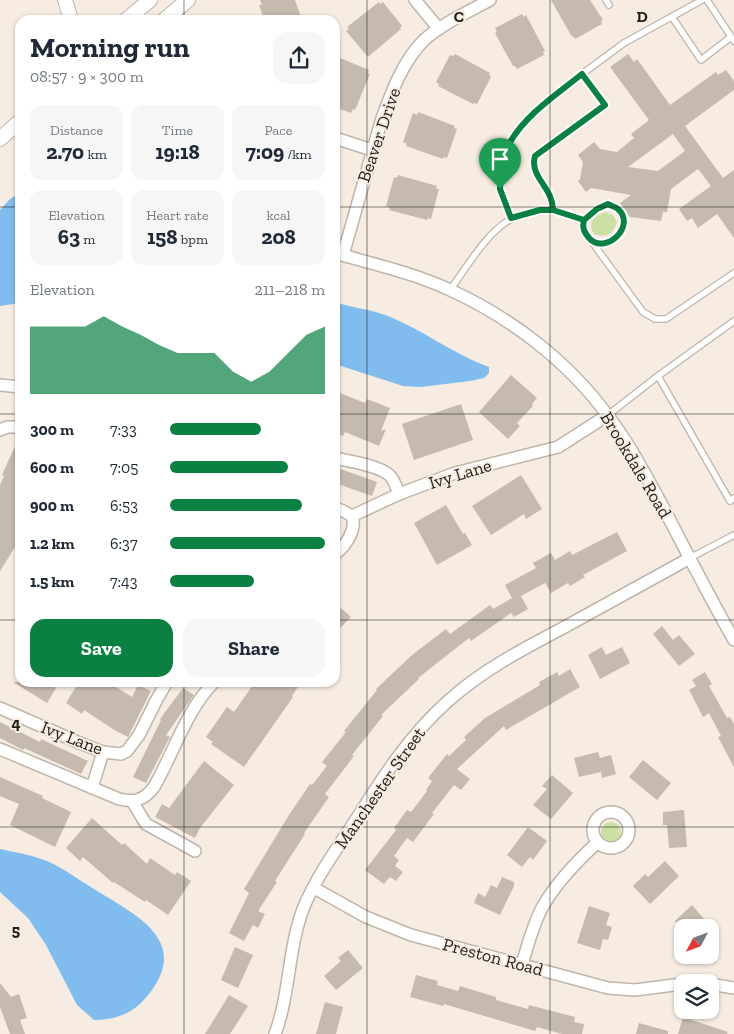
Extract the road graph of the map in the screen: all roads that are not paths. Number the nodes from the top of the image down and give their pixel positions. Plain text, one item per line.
1 (65, 0) edge
2 (150, 0) edge
3 (188, 0) edge
4 (415, 0) edge
5 (490, 0) edge
6 (702, 0) edge
7 (707, 0) edge
8 (70, 15) edge
9 (132, 15) edge
10 (170, 15) edge
11 (672, 17) junction
12 (439, 29) junction
13 (733, 39) edge
14 (582, 74) junction
15 (15, 125) edge
16 (0, 138) edge
17 (340, 140) edge
18 (372, 150) junction
19 (553, 210) junction
20 (511, 218) junction
21 (584, 220) junction
22 (592, 242) junction
23 (340, 251) edge
24 (340, 254) edge
25 (734, 272) edge
26 (450, 290) junction
27 (734, 321) edge
28 (658, 376) junction
29 (0, 385) edge
30 (15, 386) edge
31 (608, 415) junction
32 (15, 427) edge
33 (0, 430) edge
34 (340, 459) edge
35 (400, 494) junction
36 (734, 498) edge
37 (340, 510) edge
38 (352, 516) junction
39 (731, 536) edge
40 (734, 544) edge
41 (340, 551) edge
42 (690, 558) junction
43 (734, 640) edge
44 (164, 687) edge
45 (210, 687) edge
46 (0, 708) edge
47 (0, 749) edge
48 (103, 752) junction
49 (92, 788) junction
50 (132, 801) junction
51 (598, 842) dead end
52 (195, 851) dead end
53 (314, 888) junction
54 (522, 964) junction
55 (674, 985) edge
56 (719, 986) edge
57 (734, 988) edge
58 (276, 1034) edge

1 - 8 street
2 - 9 street
3 - 10 street
4 - 12 street
5 - 12 street, Beaver Drive
6 - 11 lane
7 - 13 lane
11 - 13 lane
11 - 14 lane
12 - 18 street, Beaver Drive
14 - 19 lane
14 - 20 lane
15 - 16 street
17 - 18 street
18 - 23 street, Beaver Drive
19 - 20 lane
19 - 21 lane
20 - 26 lane
21 - 22 lane
21 - 22 lane
22 - 25 lane
24 - 26 street, Brookdale Road
26 - 31 street, Brookdale Road
27 - 28 lane
28 - 31 lane
28 - 36 lane
29 - 30 street
31 - 35 street, Ivy Lane
31 - 42 street, Brookdale Road
32 - 33 street
34 - 35 street
35 - 38 street, Ivy Lane
37 - 38 street
38 - 41 street
39 - 40 lane
39 - 42 lane
42 - 43 street, Brookdale Road
42 - 53 street, Manchester Street
44 - 48 street, Ivy Lane
45 - 50 street
46 - 48 street, Ivy Lane
47 - 49 street
48 - 49 street
49 - 50 street
50 - 52 street
51 - 54 street
53 - 54 street, Preston Road
53 - 58 street, Manchester Street
54 - 55 street, Preston Road
56 - 57 street

